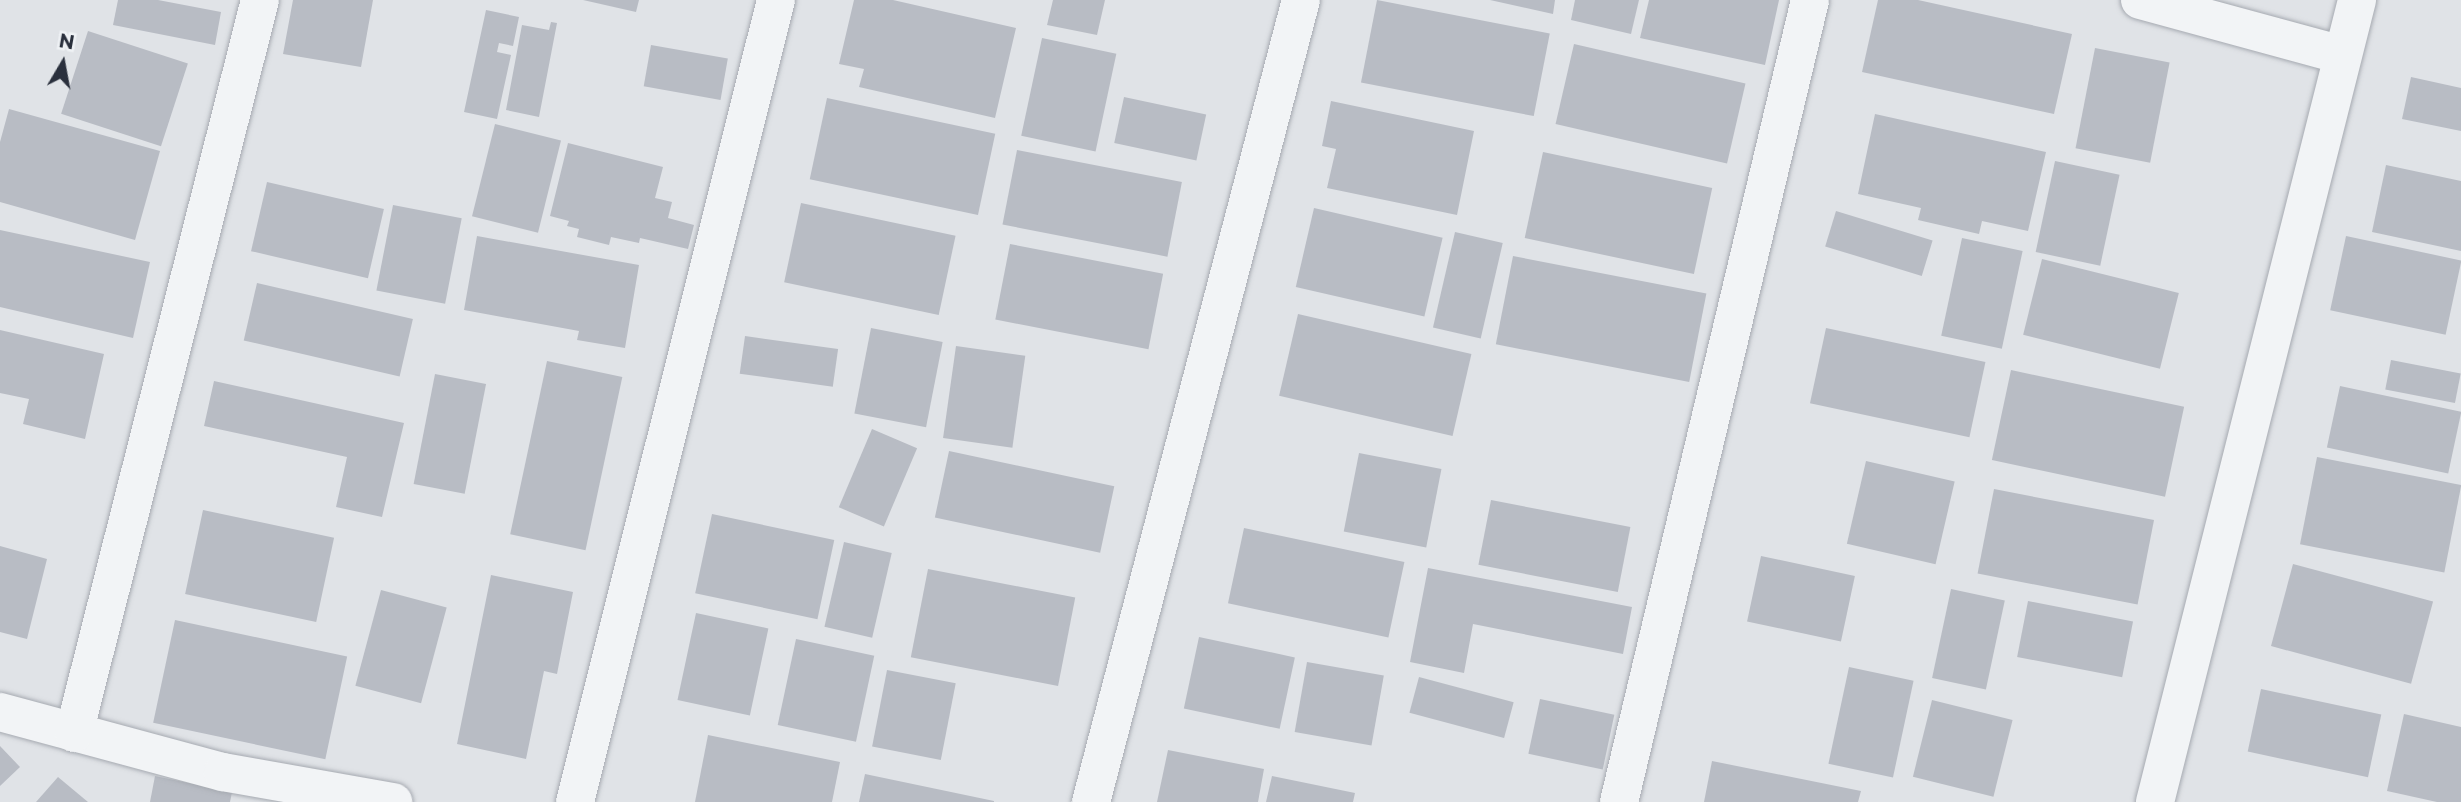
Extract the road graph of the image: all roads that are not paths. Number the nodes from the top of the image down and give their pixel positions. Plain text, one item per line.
1 (260, 0) edge
2 (776, 0) edge
3 (1301, 0) edge
4 (1810, 0) edge
5 (2140, 0) edge
6 (2357, 0) edge
7 (2342, 55) junction
8 (0, 712) edge
9 (74, 733) junction
10 (393, 802) edge
11 (575, 802) edge
12 (1091, 802) edge
13 (1619, 802) edge
14 (2155, 802) edge

1 - 9 street
2 - 11 street
3 - 12 street
4 - 13 street
5 - 7 street
6 - 7 street
7 - 14 street
8 - 9 street
9 - 10 street

